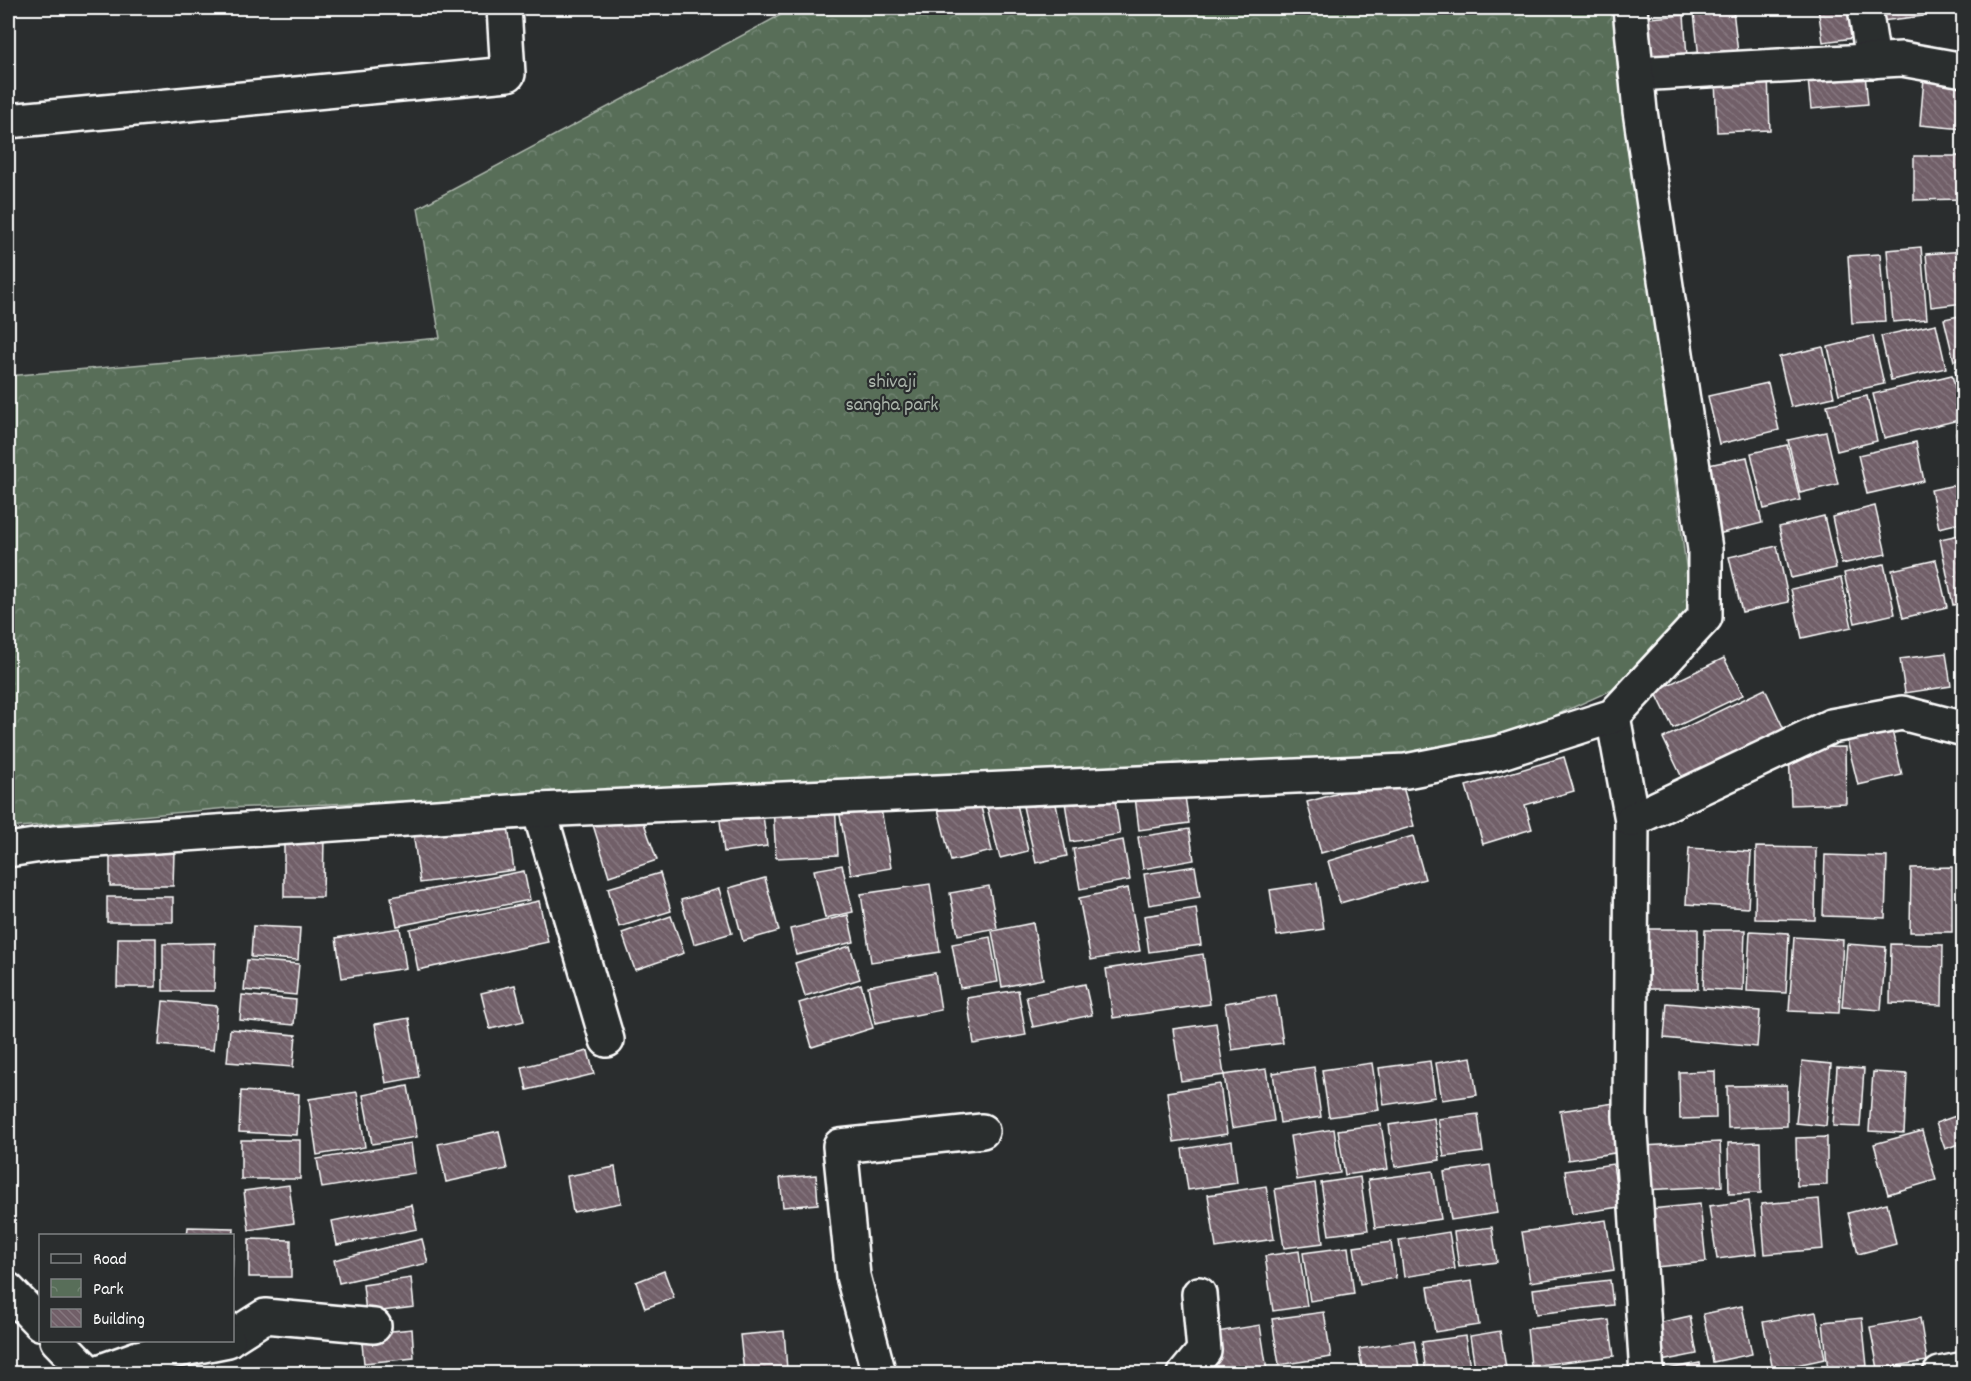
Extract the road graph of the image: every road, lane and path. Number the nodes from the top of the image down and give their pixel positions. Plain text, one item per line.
1 (504, 8) edge
2 (1630, 8) edge
3 (1865, 8) edge
4 (1873, 61) junction
5 (1964, 70) edge
6 (1636, 74) junction
7 (8, 121) edge
8 (1613, 716) junction
9 (1964, 729) edge
10 (538, 810) junction
11 (1632, 820) junction
12 (8, 850) edge
13 (607, 1040) dead end
14 (982, 1131) dead end
15 (8, 1290) edge
16 (1199, 1294) dead end
17 (39, 1322) edge
18 (374, 1326) dead end
19 (234, 1336) edge
20 (58, 1342) edge
21 (223, 1342) edge
22 (1964, 1369) edge
23 (91, 1374) edge
24 (879, 1374) edge
25 (1185, 1374) edge
26 (1647, 1374) edge
27 (1940, 1374) edge

1 - 7 street
2 - 6 street
3 - 4 street
4 - 5 street
4 - 6 street
6 - 8 street
8 - 10 street
8 - 11 street
9 - 11 street
10 - 12 street
10 - 13 street
11 - 26 street
14 - 24 street
15 - 17 street
16 - 25 street
18 - 19 street
20 - 23 street
21 - 23 street
22 - 27 street

